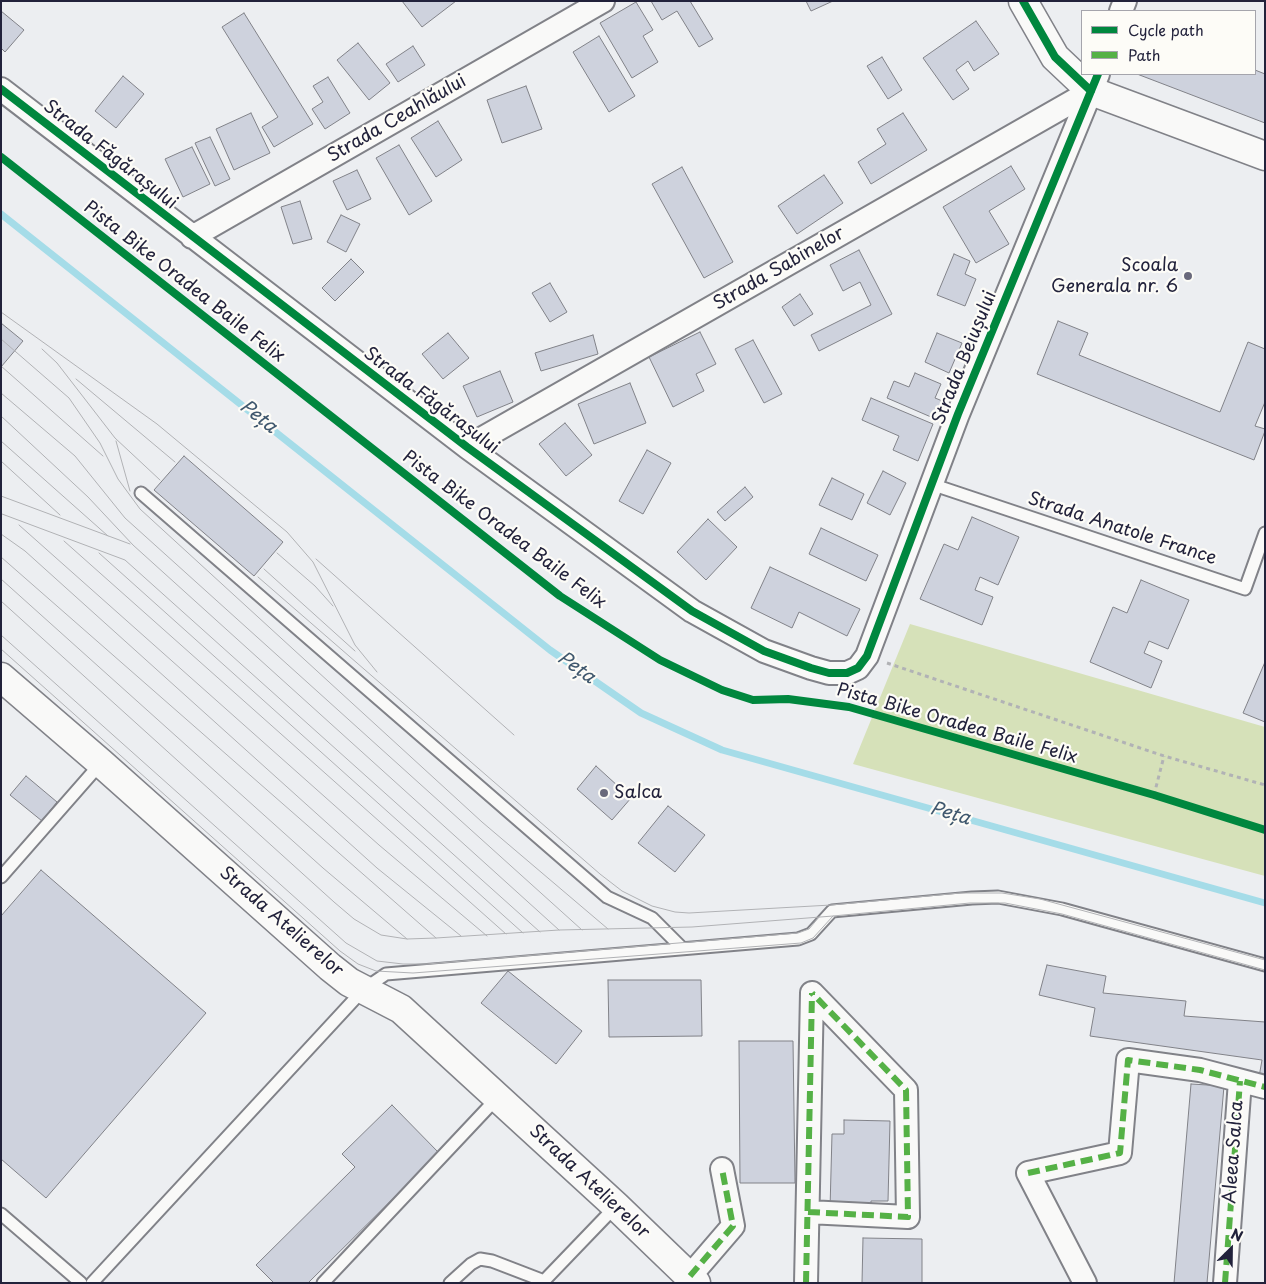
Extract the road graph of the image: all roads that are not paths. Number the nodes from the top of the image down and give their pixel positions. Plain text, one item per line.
1 (603, 1) edge
2 (1023, 1) edge
3 (1081, 74) edge
4 (1083, 75) edge
5 (1094, 82) edge
6 (1, 90) edge
7 (1265, 156) edge
8 (192, 237) junction
9 (466, 447) junction
10 (931, 484) junction
11 (141, 493) dead end
12 (1265, 532) edge
13 (867, 656) joint
14 (1, 677) edge
15 (101, 763) junction
16 (1, 877) edge
17 (682, 948) junction
18 (1265, 965) edge
19 (364, 989) junction
20 (1240, 1081) junction
21 (1265, 1087) edge
22 (498, 1098) junction
23 (722, 1169) dead end
24 (616, 1206) junction
25 (808, 1212) junction
26 (1, 1214) edge
27 (693, 1279) edge
28 (543, 1282) edge
29 (81, 1283) edge
30 (92, 1283) edge
31 (324, 1283) edge
32 (450, 1283) edge
33 (806, 1283) edge
34 (1085, 1283) edge
35 (1224, 1283) edge

1 - 8 street, Strada Ceahlăului
2 - 3 main road
4 - 5 main road
5 - 7 main road
5 - 9 street, Strada Sabinelor
5 - 10 street, Strada Beiușului
6 - 8 street, Strada Făgărașului
8 - 9 street, Strada Făgărașului
9 - 13 street, Strada Făgărașului
10 - 12 lane, Strada Anatole France
10 - 13 street, Strada Beiușului
11 - 17 lane
14 - 15 main road, Strada Atelierelor
15 - 16 lane
15 - 19 main road, Strada Atelierelor
17 - 18 lane
17 - 19 lane
19 - 22 main road, Strada Atelierelor
19 - 30 lane
20 - 21 street, Aleea Salca
20 - 34 street, Aleea Salca
20 - 35 street, Aleea Salca
22 - 24 main road, Strada Atelierelor
22 - 31 lane
23 - 27 street
24 - 27 main road, Strada Atelierelor
24 - 28 lane
25 - 25 street
25 - 33 street
26 - 29 lane
28 - 32 lane

